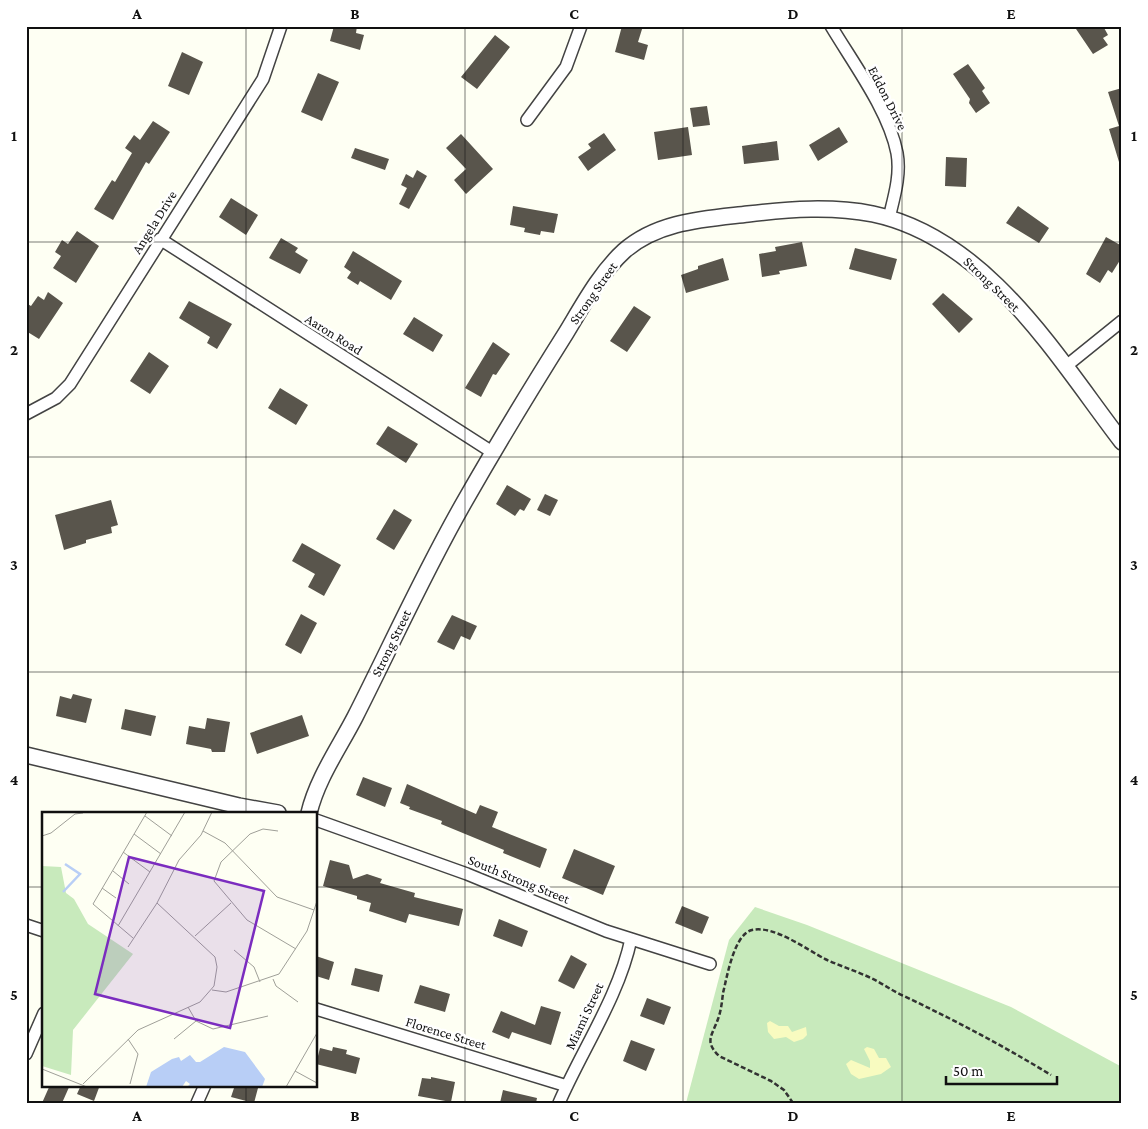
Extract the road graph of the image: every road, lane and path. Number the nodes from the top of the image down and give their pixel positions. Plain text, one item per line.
1 (281, 26) edge
2 (581, 26) edge
3 (831, 26) edge
4 (526, 120) dead end
5 (889, 218) junction
6 (160, 239) junction
7 (1122, 321) edge
8 (1065, 367) junction
9 (26, 414) edge
10 (1122, 442) edge
11 (492, 452) junction
12 (26, 756) edge
13 (272, 812) edge
14 (309, 812) edge
15 (318, 821) edge
16 (26, 925) edge
17 (42, 930) edge
18 (631, 939) junction
19 (710, 964) dead end
20 (318, 1011) edge
21 (42, 1018) edge
22 (26, 1054) edge
23 (1051, 1075) dead end
24 (205, 1086) edge
25 (567, 1086) junction
26 (197, 1103) edge
27 (559, 1103) edge
28 (793, 1103) edge

1 - 6 street, Angela Drive
2 - 4 street
3 - 5 street, Eddon Drive
5 - 8 street, Strong Street
5 - 11 street, Strong Street
6 - 9 street, Angela Drive
6 - 11 street, Aaron Road
7 - 8 street
8 - 10 street, Strong Street
11 - 14 street, Strong Street
12 - 13 street
15 - 18 street, South Strong Street
16 - 17 street
18 - 19 street, South Strong Street
18 - 25 street, Miami Street
20 - 25 street, Florence Street
21 - 22 street
23 - 28 path
24 - 26 street
25 - 27 street, Miami Street

